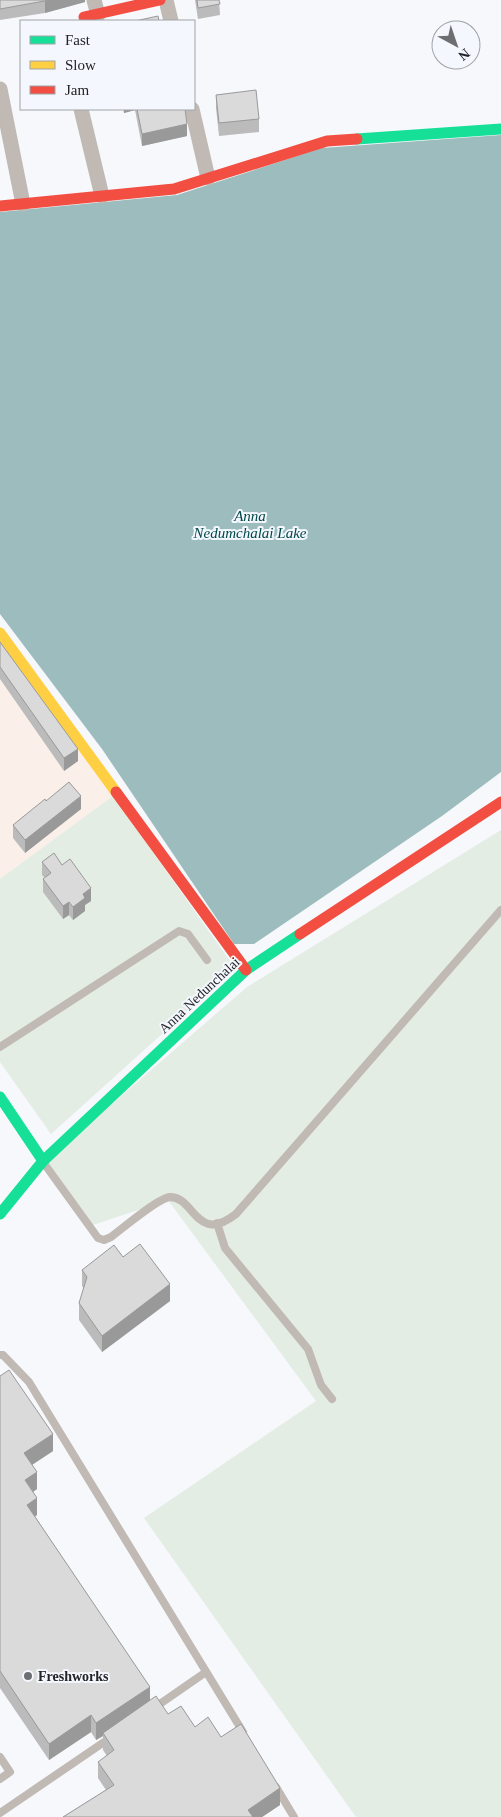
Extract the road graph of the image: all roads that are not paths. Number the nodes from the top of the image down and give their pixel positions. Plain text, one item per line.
1 (160, 0) edge
2 (166, 0) edge
3 (92, 11) edge
4 (172, 20) edge
5 (0, 89) edge
6 (81, 110) edge
7 (192, 110) edge
8 (501, 128) edge
9 (208, 178) junction
10 (102, 196) junction
11 (23, 204) junction
12 (0, 206) edge
13 (0, 633) edge
14 (501, 802) edge
15 (501, 910) edge
16 (207, 960) dead end
17 (246, 970) junction
18 (0, 1047) edge
19 (0, 1097) edge
20 (43, 1162) junction
21 (0, 1214) edge
22 (217, 1223) junction
23 (0, 1355) edge
24 (332, 1399) dead end
25 (206, 1672) junction
26 (149, 1712) edge
27 (116, 1734) edge
28 (249, 1742) edge
29 (0, 1757) edge
30 (0, 1780) edge
31 (274, 1784) edge
32 (0, 1813) edge
33 (294, 1817) edge

1 - 3 street
2 - 4 street
5 - 11 street
6 - 10 street
7 - 9 street
8 - 9 street
9 - 10 street
10 - 11 street
11 - 12 street
13 - 17 street
14 - 17 street, Anna Nedunchalai
15 - 22 lane
16 - 18 lane
17 - 20 street, Anna Nedunchalai
19 - 20 street
20 - 21 street, Anna Nedunchalai
20 - 22 lane
22 - 24 lane
23 - 25 lane
25 - 26 lane
25 - 28 lane
27 - 32 lane
29 - 30 lane
31 - 33 lane

